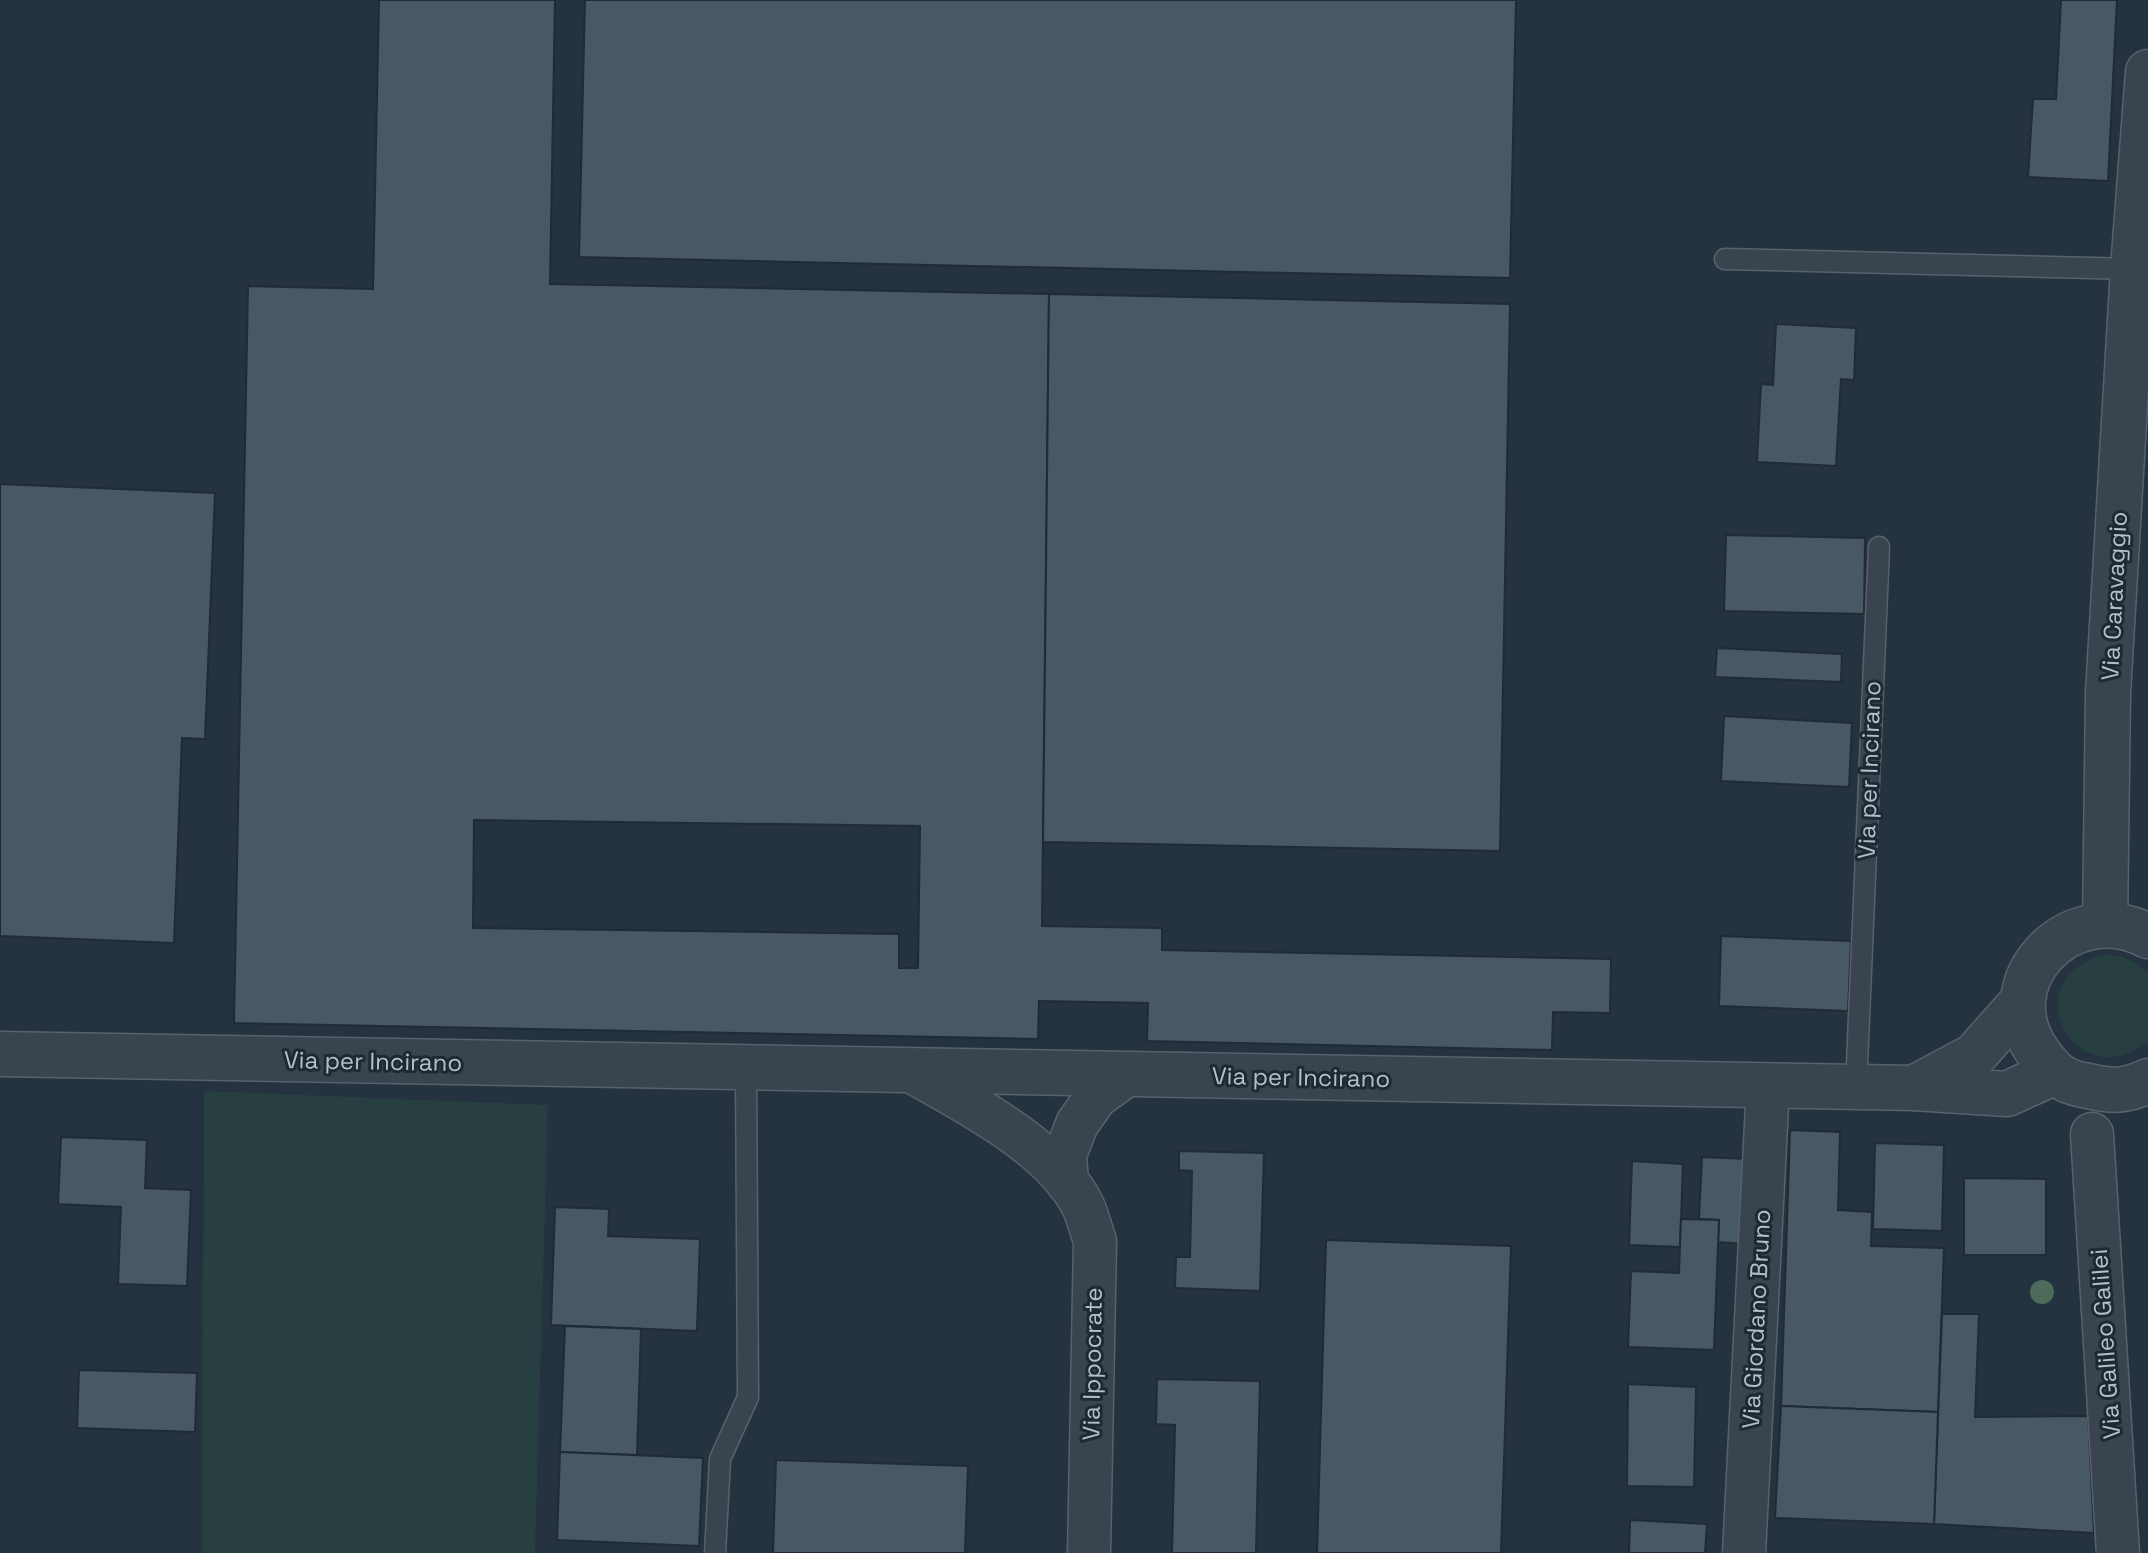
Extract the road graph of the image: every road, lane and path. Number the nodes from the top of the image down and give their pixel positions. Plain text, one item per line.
1 (2148, 72) edge
2 (1725, 259) dead end
3 (2141, 270) edge
4 (1879, 547) dead end
5 (2105, 924) junction
6 (2148, 936) edge
7 (2022, 1002) junction
8 (0, 1054) edge
9 (746, 1068) junction
10 (911, 1071) junction
11 (1128, 1074) junction
12 (2060, 1077) junction
13 (1768, 1086) junction
14 (2130, 1086) edge
15 (1856, 1088) junction
16 (1914, 1088) junction
17 (2092, 1134) junction
18 (1067, 1182) junction
19 (715, 1553) edge
20 (1089, 1553) edge
21 (1744, 1553) edge
22 (2118, 1553) edge

1 - 3 street, Via Caravaggio
2 - 3 lane
3 - 5 street, Via Caravaggio
4 - 15 lane, Via per Incirano
5 - 6 street
5 - 7 street
7 - 12 street
7 - 16 street, Via per Incirano
8 - 9 street, Via per Incirano
9 - 10 street, Via per Incirano
9 - 19 lane
10 - 11 street, Via per Incirano
10 - 18 street, Via Ippocrate
11 - 13 street, Via per Incirano
11 - 18 street
12 - 14 street
12 - 16 street, Via per Incirano
12 - 17 street, Via Galileo Galilei
13 - 15 street, Via per Incirano
13 - 21 street, Via Giordano Bruno
14 - 17 street
15 - 16 street, Via per Incirano
17 - 22 street, Via Galileo Galilei
18 - 20 street, Via Ippocrate

